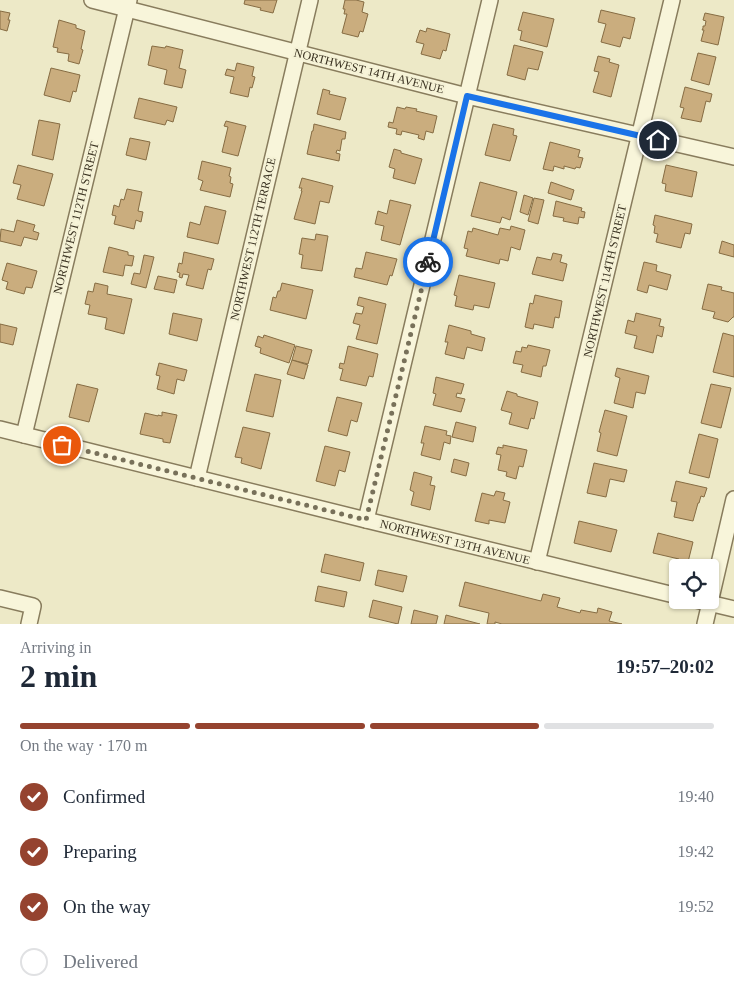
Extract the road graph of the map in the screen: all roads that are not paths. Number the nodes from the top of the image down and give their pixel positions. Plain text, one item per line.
1 (92, 0) edge
2 (310, 0) edge
3 (490, 0) edge
4 (672, 0) edge
5 (128, 4) edge
6 (297, 53) junction
7 (467, 96) junction
8 (639, 136) junction
9 (734, 157) edge
10 (0, 429) edge
11 (24, 435) junction
12 (197, 478) junction
13 (734, 500) edge
14 (366, 520) junction
15 (715, 559) edge
16 (537, 562) junction
17 (669, 594) edge
18 (0, 598) edge
19 (719, 606) edge
20 (703, 609) edge
21 (734, 609) edge
22 (29, 624) edge
23 (705, 624) edge

1 - 5 street, NORTHWEST 14TH AVENUE
2 - 6 street, NORTHWEST 112TH TERRACE
3 - 7 street
4 - 8 street, NORTHWEST 114TH STREET
5 - 6 street, NORTHWEST 14TH AVENUE
5 - 11 street, NORTHWEST 112TH STREET
6 - 7 street, NORTHWEST 14TH AVENUE
6 - 12 street, NORTHWEST 112TH TERRACE
7 - 8 street, NORTHWEST 14TH AVENUE
7 - 14 street
8 - 9 street, NORTHWEST 14TH AVENUE
8 - 16 street, NORTHWEST 114TH STREET
10 - 11 street, NORTHWEST 13TH AVENUE
11 - 12 street, NORTHWEST 13TH AVENUE
12 - 14 street, NORTHWEST 13TH AVENUE
13 - 15 street
14 - 16 street, NORTHWEST 13TH AVENUE
16 - 17 street, NORTHWEST 13TH AVENUE
18 - 22 street
19 - 21 street
20 - 23 street

